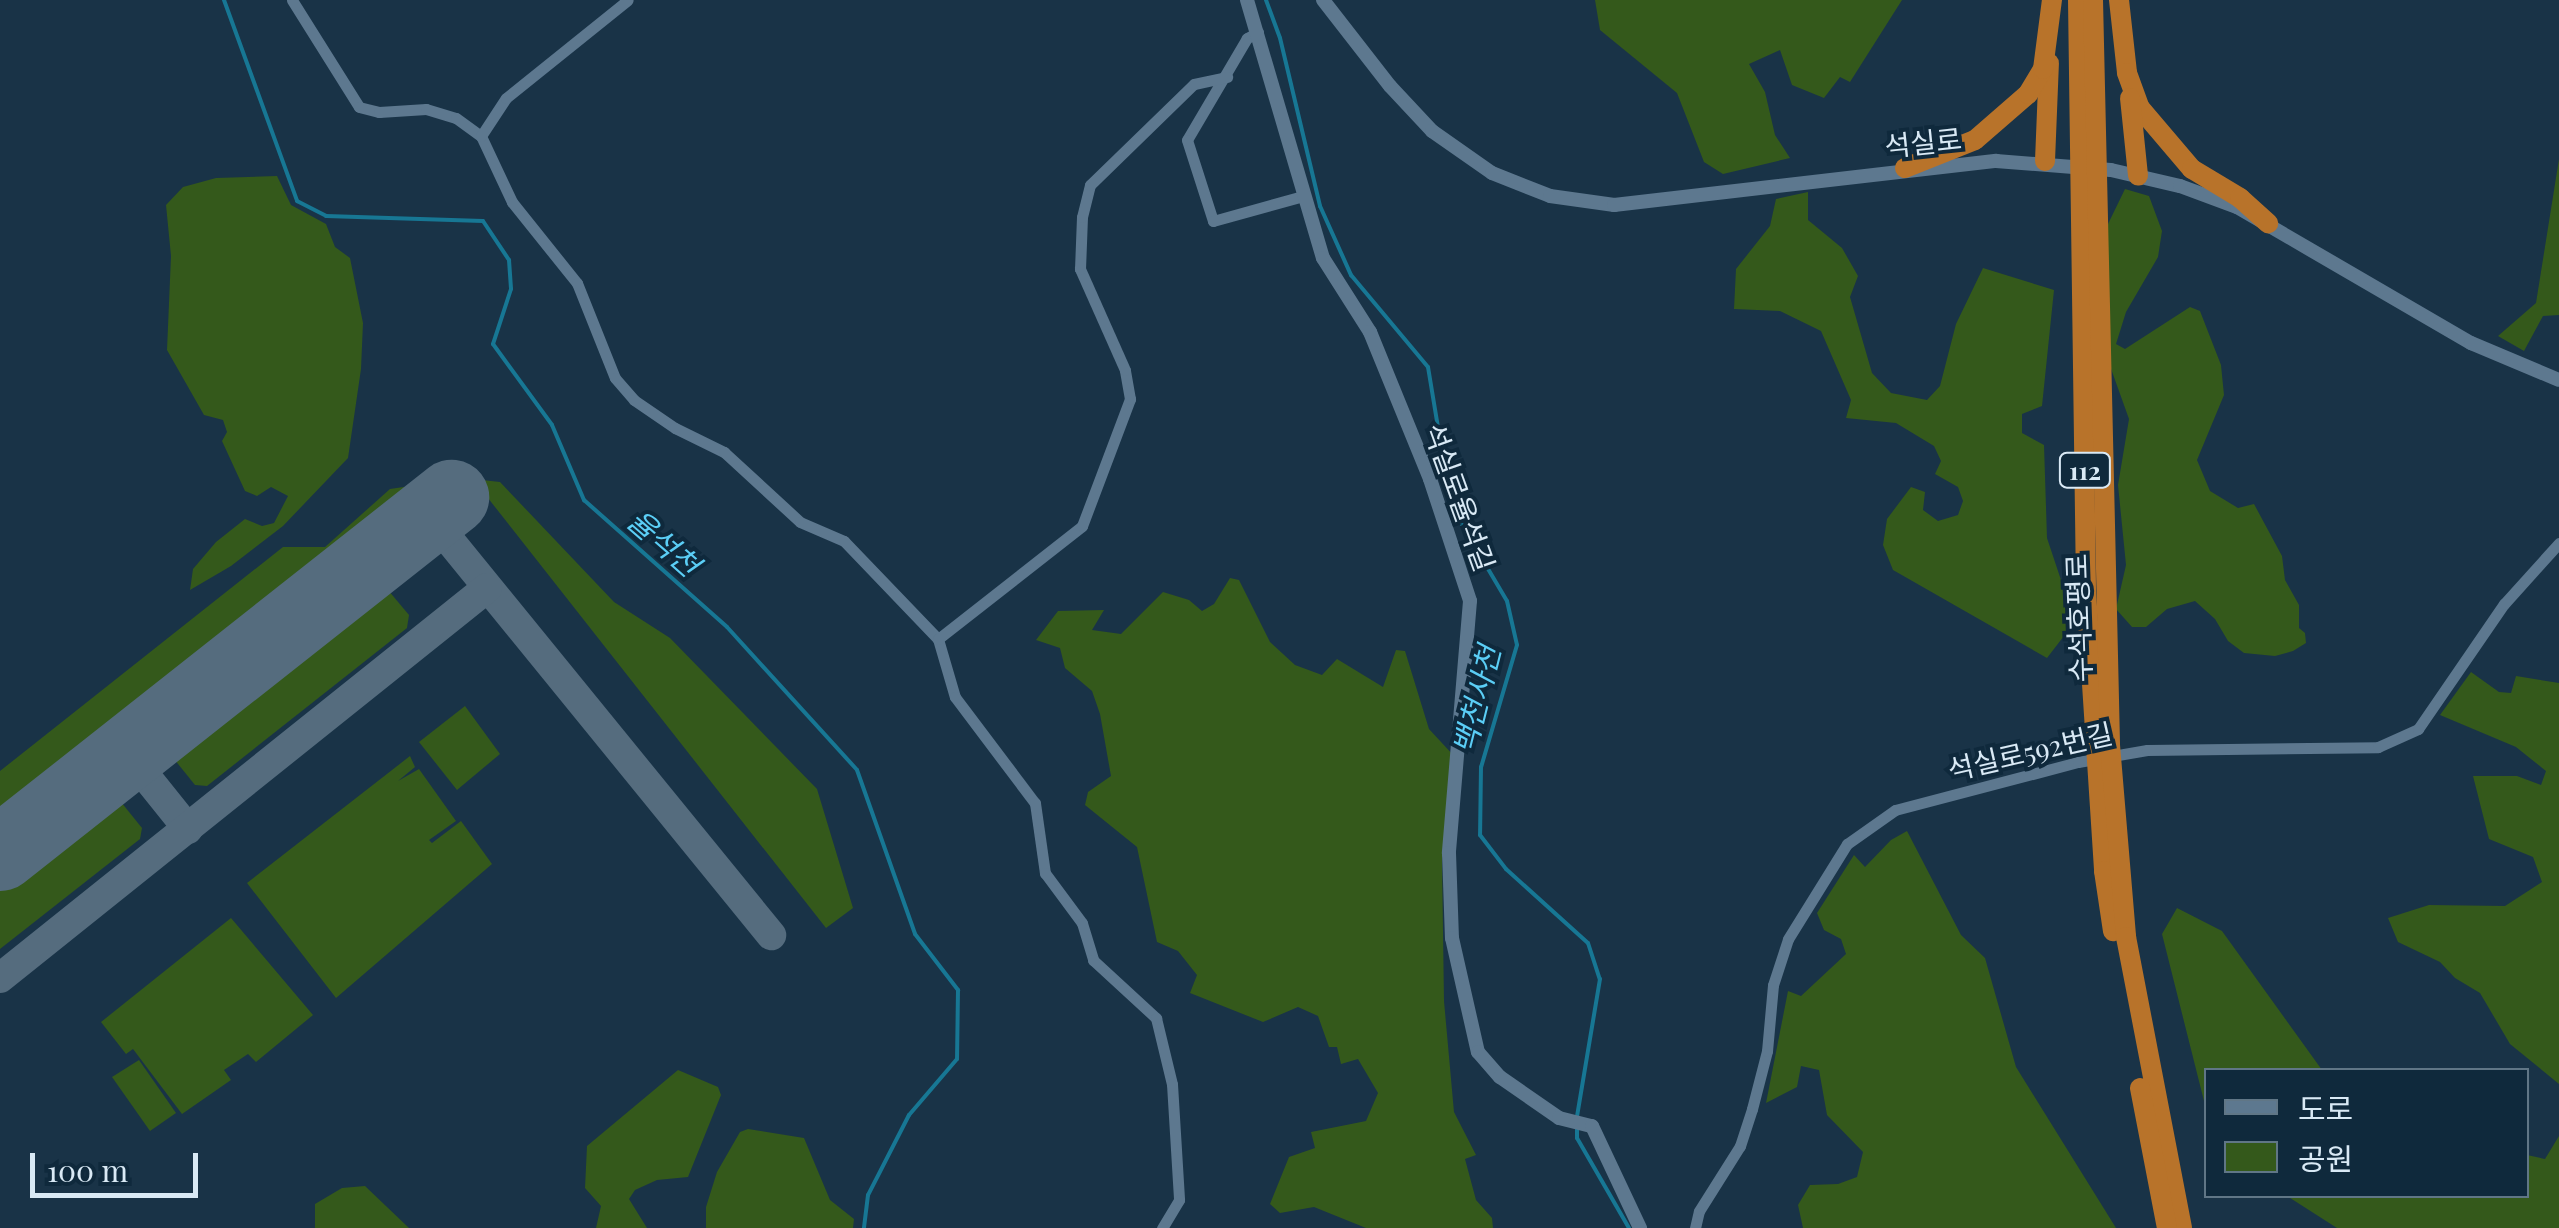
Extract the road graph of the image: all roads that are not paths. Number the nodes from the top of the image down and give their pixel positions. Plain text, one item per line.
1 (292, 0) edge
2 (628, 0) edge
3 (1247, 0) edge
4 (1324, 0) edge
5 (2052, 0) edge
6 (2078, 0) edge
7 (2093, 0) edge
8 (2120, 0) edge
9 (1258, 32) junction
10 (2048, 46) junction
11 (2127, 73) junction
12 (1227, 76) junction
13 (481, 136) junction
14 (2088, 142) junction
15 (2045, 162) junction
16 (1905, 168) junction
17 (2138, 176) junction
18 (1303, 196) junction
19 (2268, 223) junction
20 (2559, 380) edge
21 (2559, 543) edge
22 (938, 639) junction
23 (2104, 774) junction
24 (1162, 1228) edge
25 (1640, 1228) edge
26 (1696, 1228) edge
27 (2166, 1228) edge
28 (2182, 1228) edge

1 - 13 street
2 - 13 street
3 - 9 street, 석실로율석길
4 - 16 street, 석실로
5 - 10 highway
6 - 14 highway, 수석호평로 / 112
7 - 14 highway, 수석호평로 / 112
8 - 11 highway
9 - 12 street
9 - 18 street, 석실로율석길
10 - 15 highway
10 - 16 highway
11 - 17 highway
11 - 19 highway
12 - 18 street
12 - 22 street
13 - 22 street
14 - 23 highway, 수석호평로 / 112
15 - 16 street, 석실로
15 - 17 street, 석실로
17 - 19 street, 석실로
18 - 25 street, 석실로율석길
19 - 20 street, 석실로
21 - 26 street, 석실로592번길
22 - 24 street
23 - 27 highway, 수석호평로 / 112
23 - 28 highway, 수석호평로 / 112

